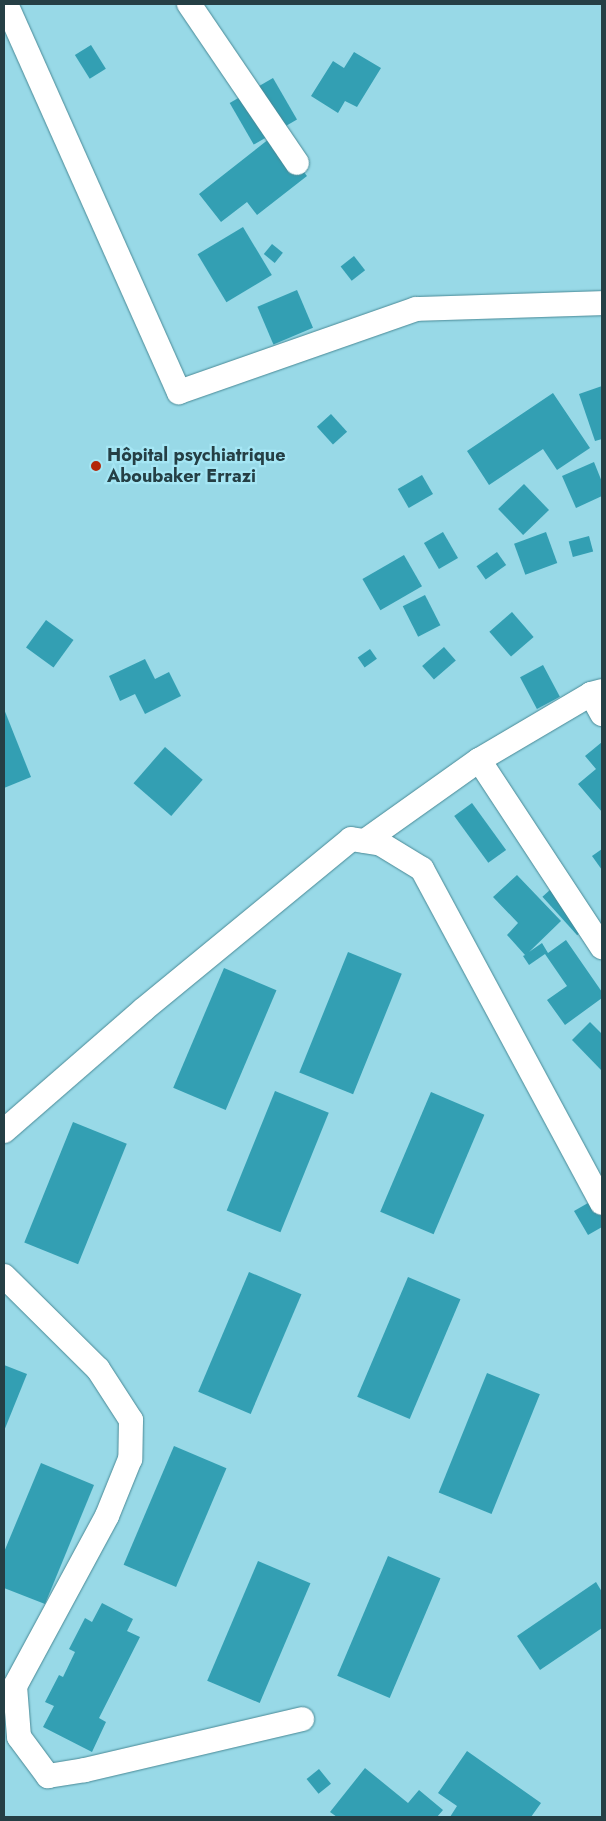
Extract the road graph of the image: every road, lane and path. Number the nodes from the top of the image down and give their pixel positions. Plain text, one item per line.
1 (6, 4) edge
2 (189, 4) edge
3 (297, 163) dead end
4 (602, 303) edge
5 (596, 692) edge
6 (602, 714) edge
7 (479, 760) junction
8 (366, 841) junction
9 (602, 947) edge
10 (4, 1131) edge
11 (602, 1203) edge
12 (4, 1276) edge
13 (302, 1719) dead end

1 - 4 street
2 - 3 street
5 - 6 street
5 - 7 street
7 - 8 street
7 - 9 street
8 - 10 street
8 - 11 street
12 - 13 street

